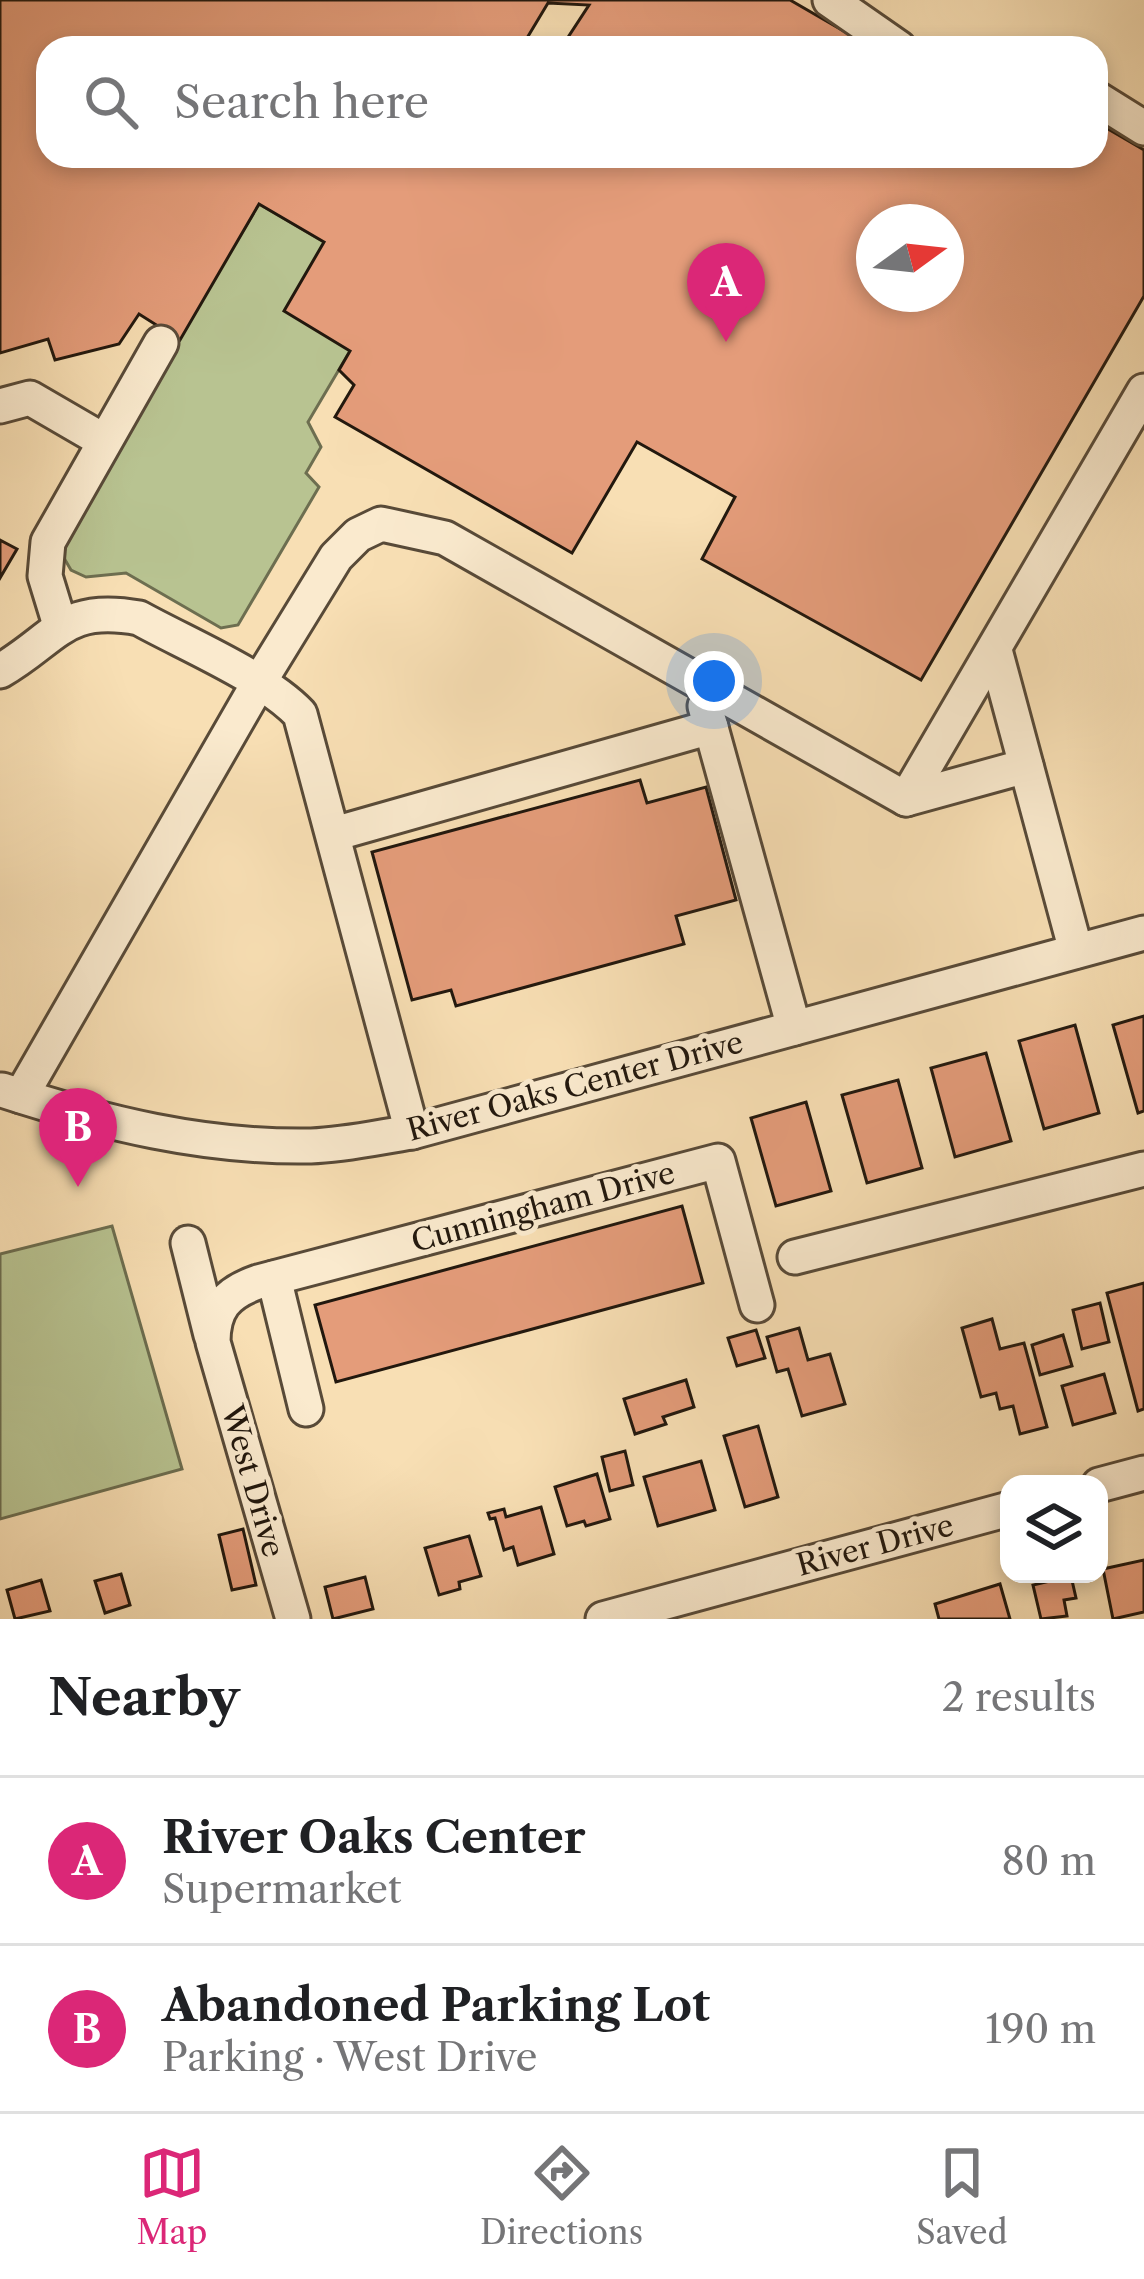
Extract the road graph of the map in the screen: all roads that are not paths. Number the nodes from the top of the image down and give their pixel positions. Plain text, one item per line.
1 (830, 0) edge
2 (882, 36) edge
3 (1108, 106) edge
4 (1144, 128) edge
5 (161, 343) dead end
6 (1144, 392) edge
7 (0, 406) edge
8 (104, 441) junction
9 (60, 625) junction
10 (995, 650) junction
11 (0, 671) edge
12 (698, 681) junction
13 (258, 684) junction
14 (710, 728) junction
15 (1026, 766) junction
16 (906, 799) junction
17 (334, 834) junction
18 (1144, 933) edge
19 (1076, 951) junction
20 (794, 1028) junction
21 (10, 1092) edge
22 (412, 1132) junction
23 (1144, 1169) edge
24 (188, 1243) dead end
25 (795, 1257) dead end
26 (274, 1278) junction
27 (757, 1305) dead end
28 (213, 1342) junction
29 (306, 1409) dead end
30 (1144, 1473) edge
31 (1108, 1483) edge
32 (1000, 1511) edge
33 (293, 1619) edge
34 (603, 1619) edge

1 - 2 street
3 - 4 street
5 - 8 street
6 - 10 street
7 - 8 street
8 - 9 street
9 - 11 street
9 - 13 street
10 - 15 street
10 - 16 street
12 - 13 street
12 - 14 street
12 - 16 street
13 - 17 street
13 - 21 street
14 - 17 street
14 - 20 street
15 - 16 street
15 - 19 street
17 - 22 street
18 - 19 street, River Oaks Center Drive
19 - 20 street, River Oaks Center Drive
20 - 22 street, River Oaks Center Drive
21 - 22 street, River Oaks Center Drive
23 - 25 street
24 - 28 street, West Drive
26 - 27 street, Cunningham Drive
26 - 28 street, Cunningham Drive
26 - 29 street
28 - 33 street, West Drive
30 - 31 street
32 - 34 street, River Drive

